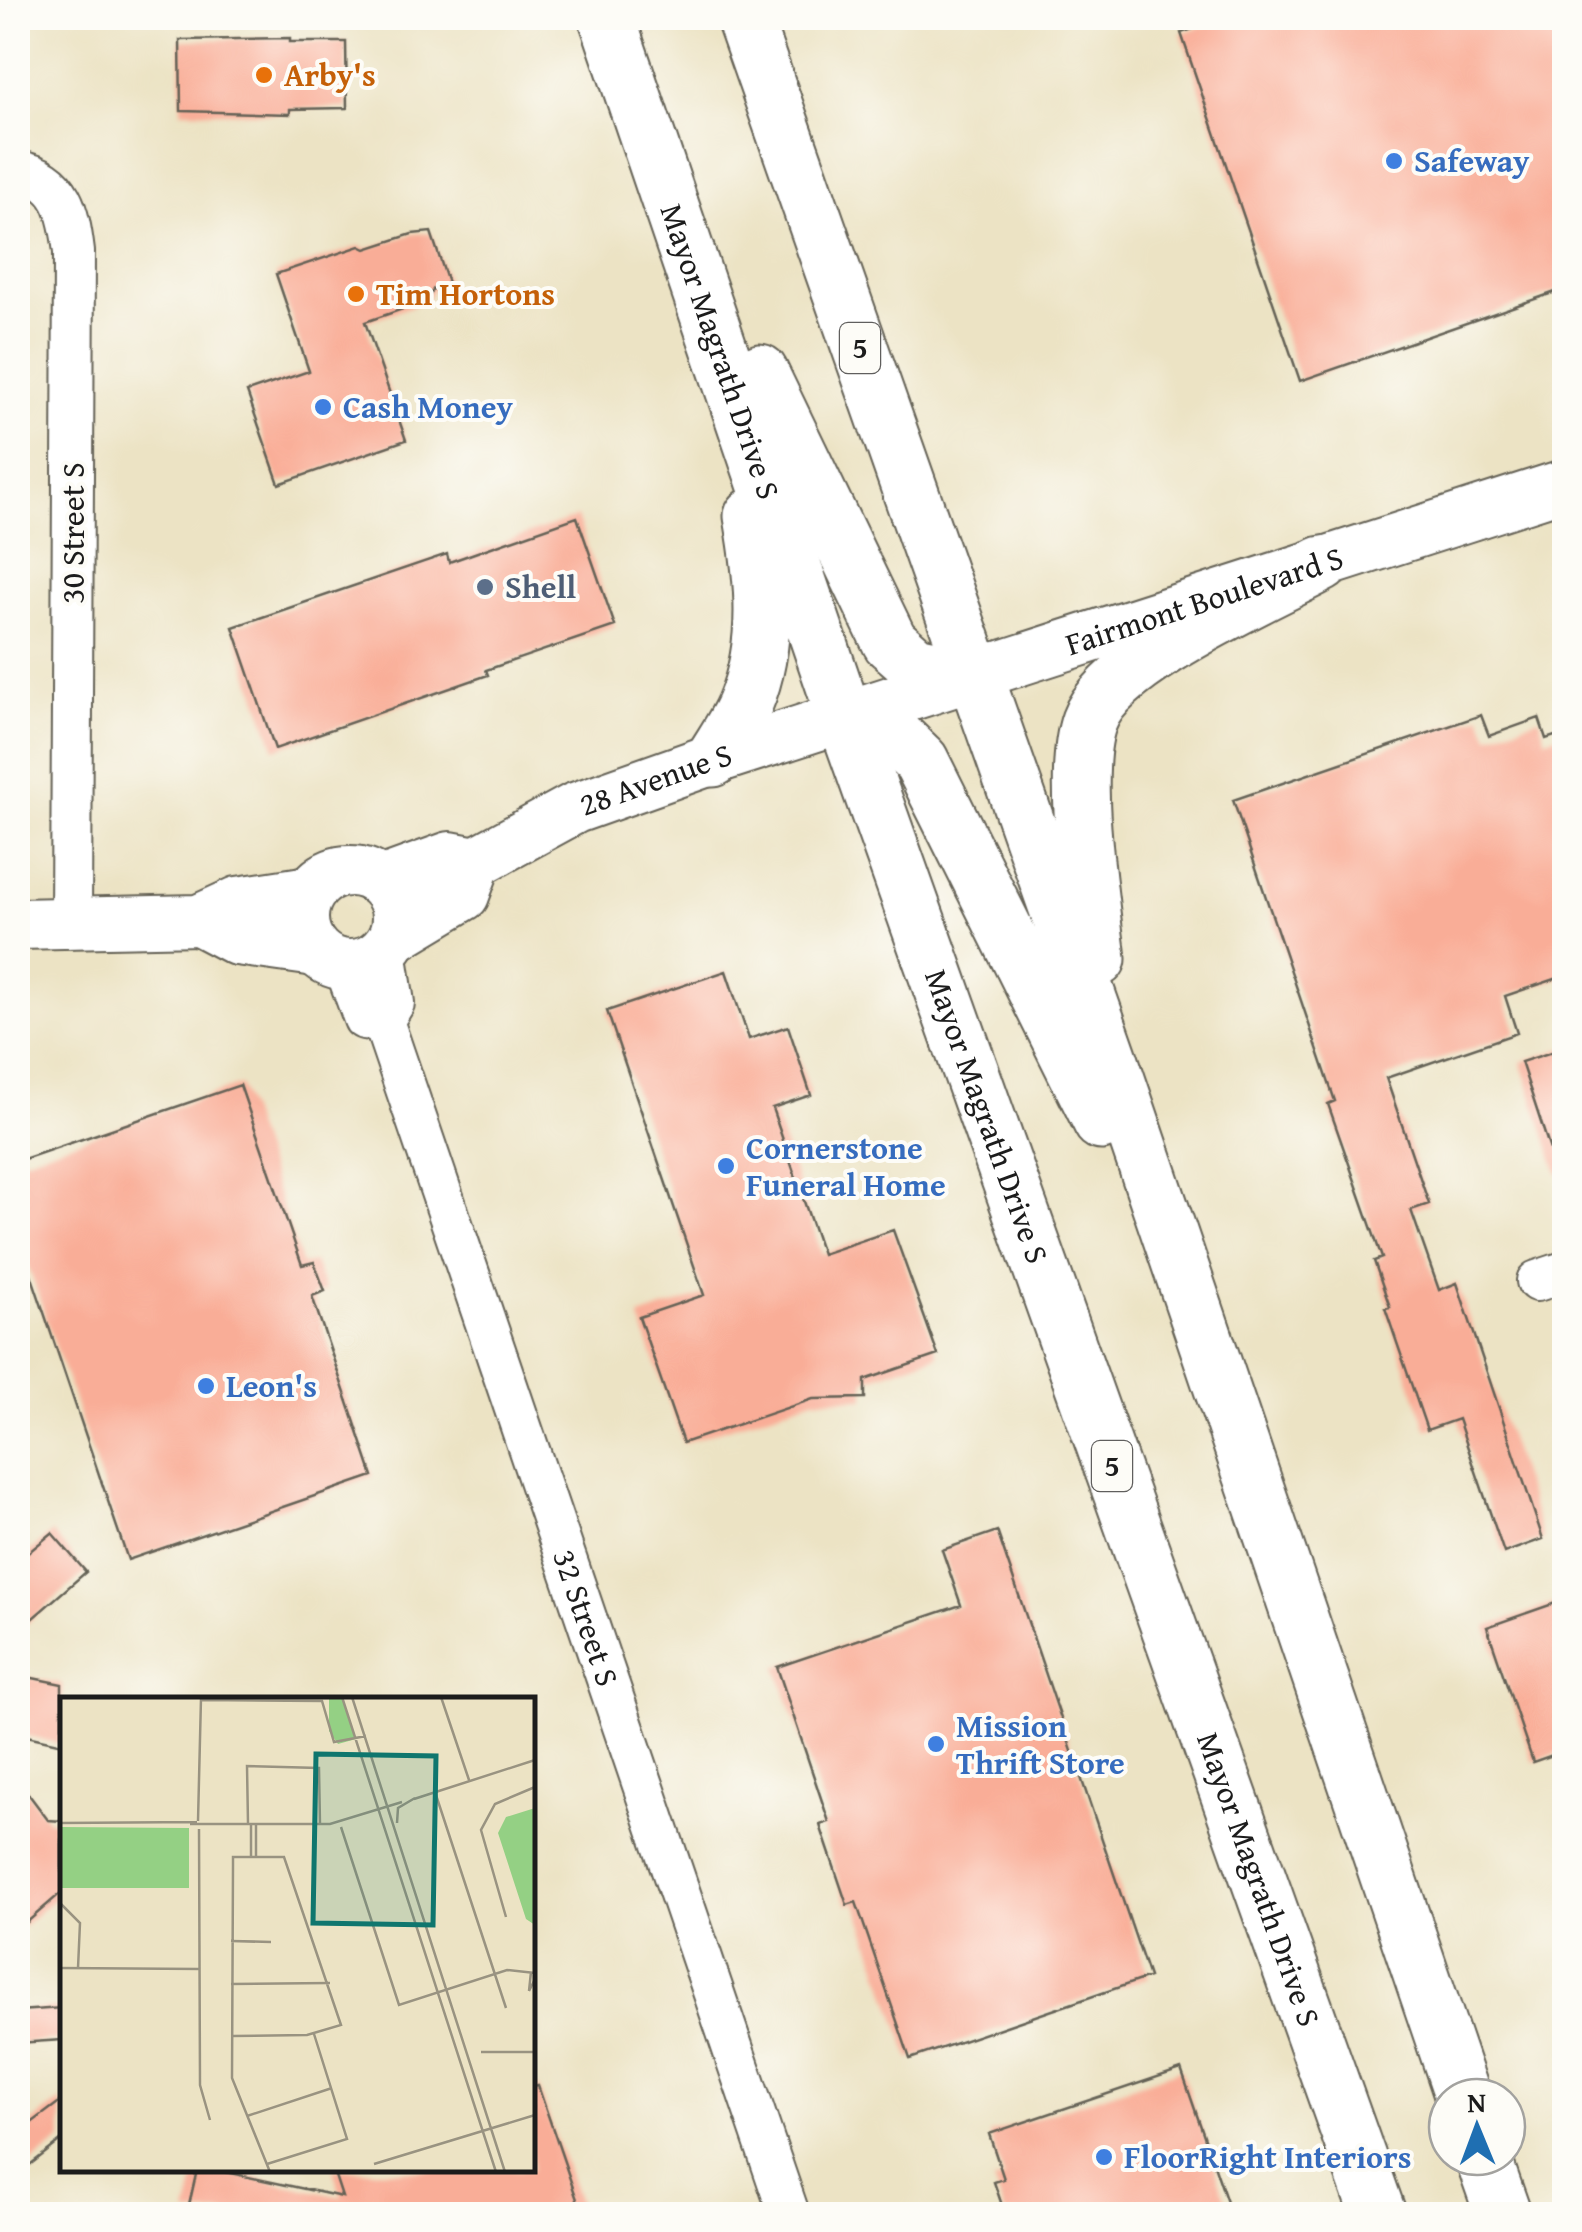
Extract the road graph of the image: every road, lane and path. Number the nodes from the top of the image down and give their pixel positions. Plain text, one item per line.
1 (607, 18) edge
2 (720, 18) edge
3 (744, 18) edge
4 (774, 99) junction
5 (650, 144) junction
6 (18, 171) edge
7 (719, 341) junction
8 (1564, 485) edge
9 (1322, 564) junction
10 (973, 676) junction
11 (845, 718) junction
12 (713, 758) junction
13 (476, 862) junction
14 (381, 882) junction
15 (310, 891) junction
16 (198, 920) junction
17 (71, 923) junction
18 (18, 924) edge
19 (360, 951) junction
20 (1109, 1056) junction
21 (1194, 1308) junction
22 (1456, 2077) edge
23 (1490, 2177) edge
24 (789, 2214) edge
25 (1378, 2214) edge
26 (1503, 2214) edge

1 - 5 main road, Mayor Magrath Drive S / 5
2 - 4 main road
3 - 4 main road, 5
4 - 10 main road, 5
5 - 7 main road, Mayor Magrath Drive S / 5
5 - 10 main road
6 - 17 street, 30 Street S
7 - 11 main road, Mayor Magrath Drive S / 5
7 - 12 main road
8 - 9 street, Fairmont Boulevard S
9 - 10 street, Fairmont Boulevard S
9 - 20 main road
10 - 11 street, Fairmont Boulevard S
10 - 20 main road, 5
11 - 12 street, 28 Avenue S
11 - 21 main road
11 - 25 main road, Mayor Magrath Drive S / 5
12 - 13 street, 28 Avenue S
13 - 14 street, 28 Avenue S
13 - 19 street
14 - 15 street
14 - 19 street
15 - 16 street
15 - 19 street
16 - 17 street
16 - 19 street
17 - 18 street
19 - 24 street, 32 Street S
20 - 21 main road, 5
21 - 22 main road, 5
23 - 26 main road

